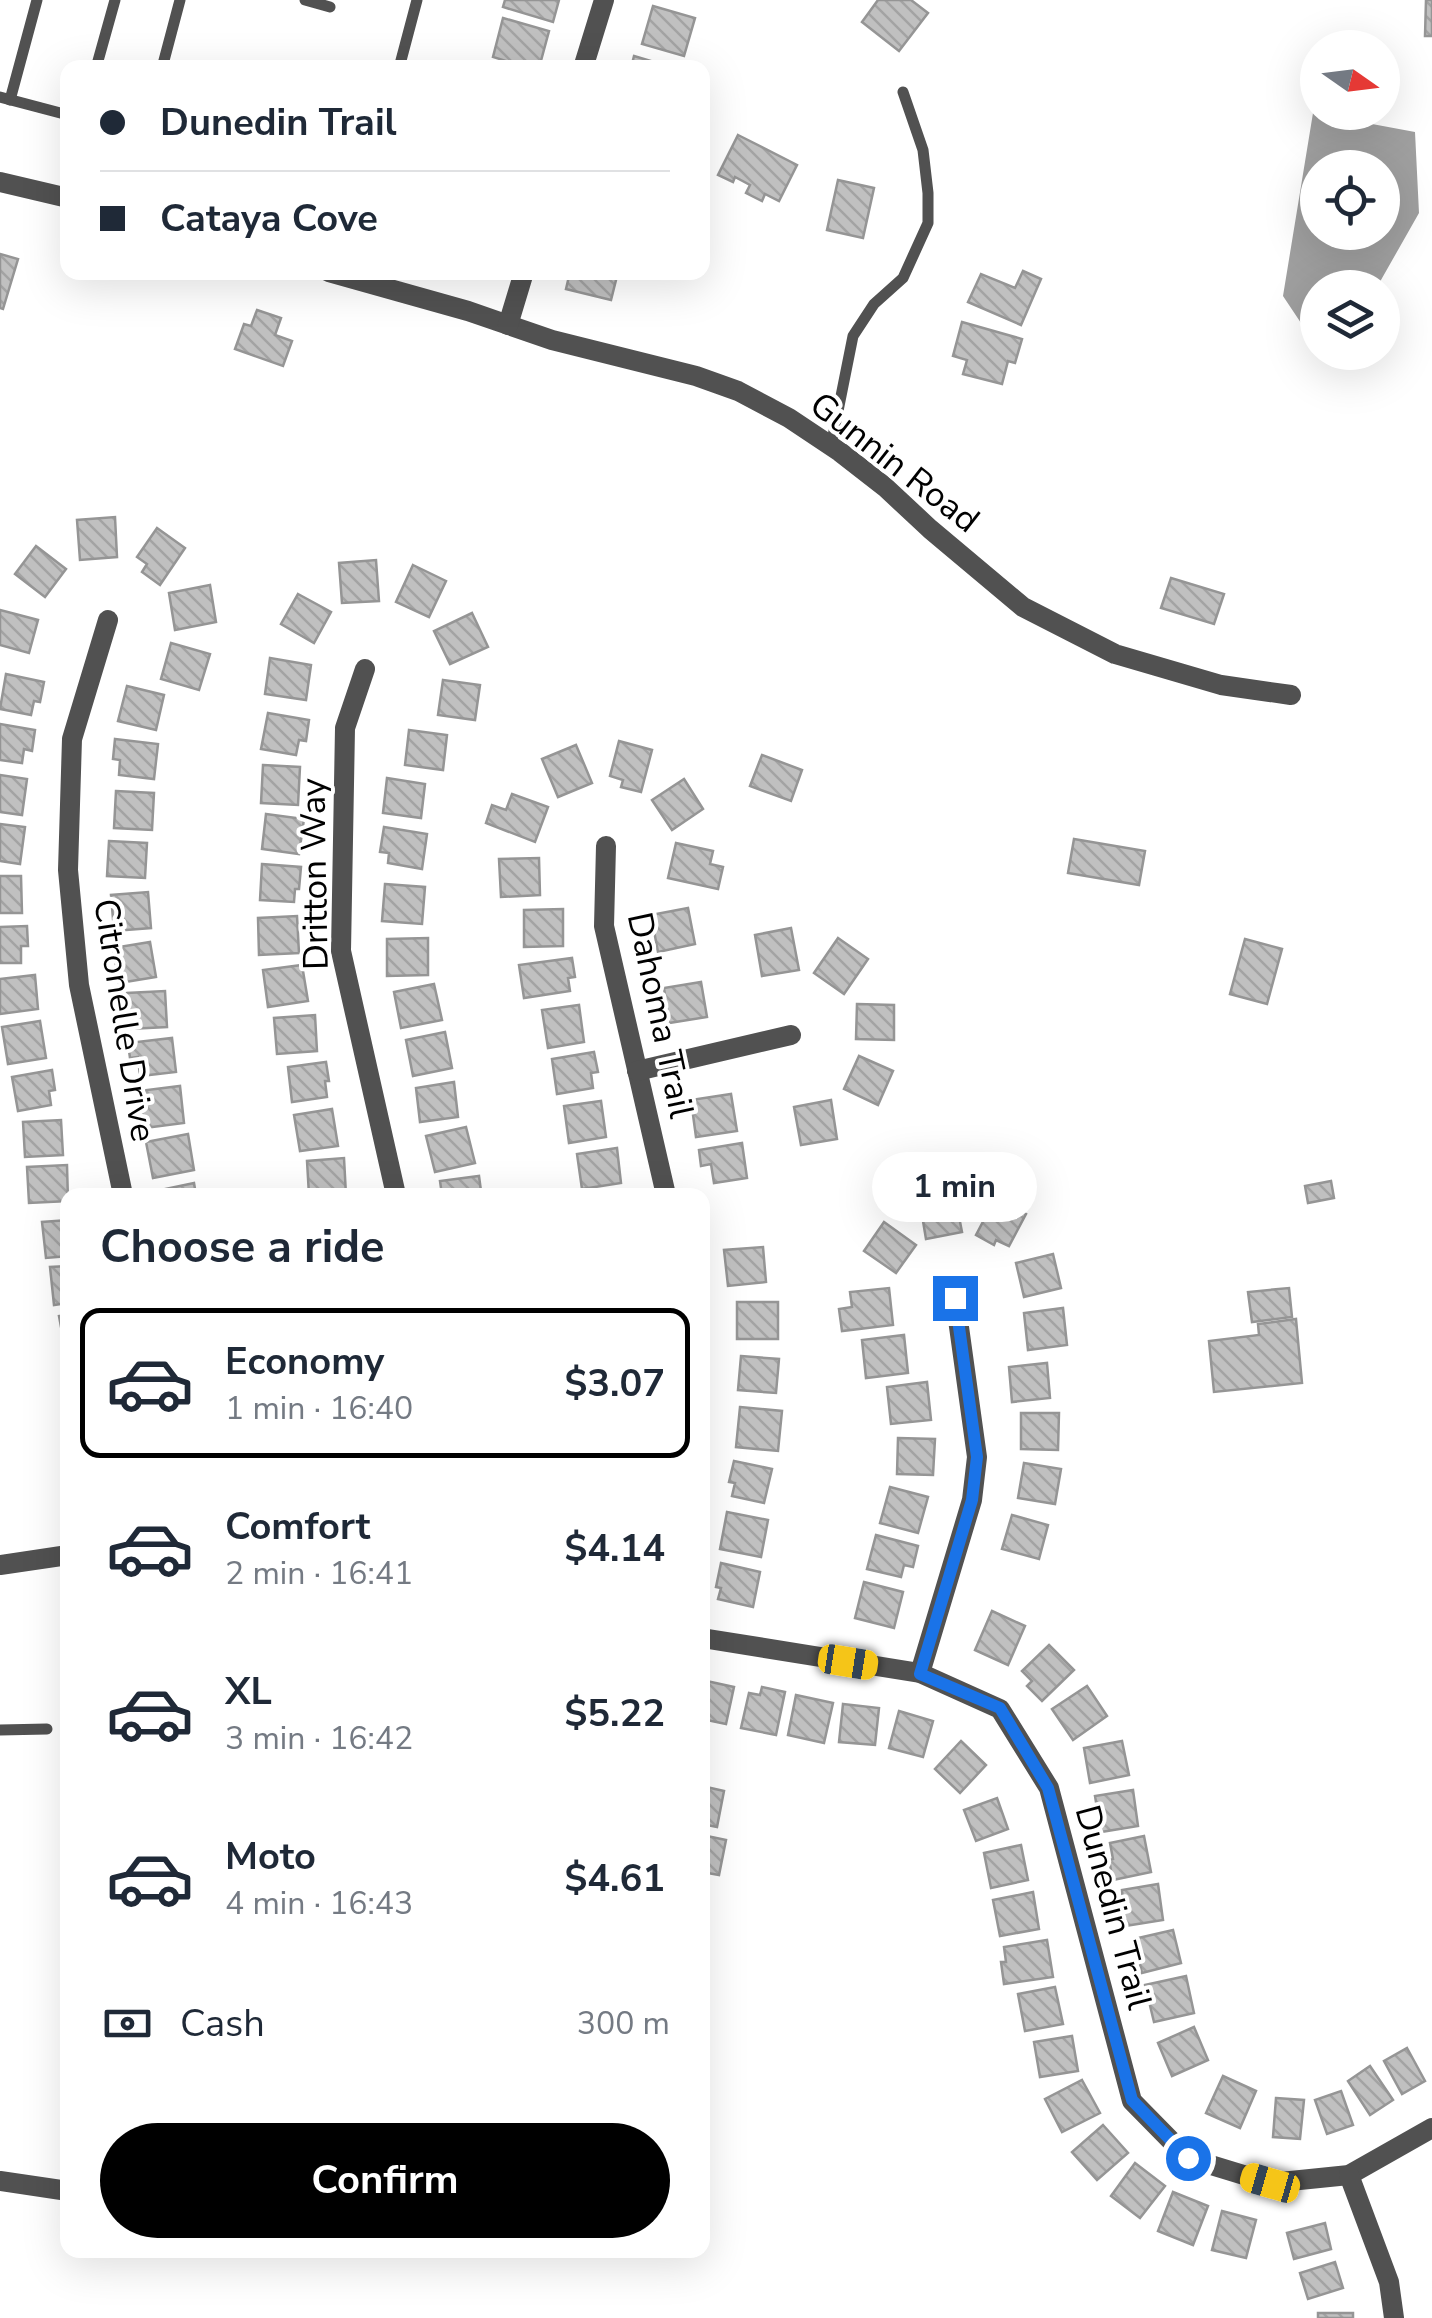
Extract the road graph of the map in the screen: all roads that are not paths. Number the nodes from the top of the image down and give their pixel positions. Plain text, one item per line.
1 (37, 0) edge
2 (116, 0) edge
3 (180, 0) edge
4 (305, 0) edge
5 (417, 0) edge
6 (604, 0) edge
7 (330, 7) dead end
8 (98, 60) edge
9 (164, 60) edge
10 (401, 60) edge
11 (585, 60) edge
12 (903, 92) dead end
13 (5, 98) edge
14 (60, 113) edge
15 (0, 182) edge
16 (60, 196) edge
17 (358, 280) edge
18 (522, 280) edge
19 (508, 324) junction
20 (831, 446) junction
21 (108, 620) dead end
22 (365, 669) dead end
23 (1291, 694) dead end
24 (606, 846) dead end
25 (791, 1035) dead end
26 (638, 1071) junction
27 (121, 1188) edge
28 (394, 1188) edge
29 (664, 1188) edge
30 (955, 1298) dead end
31 (60, 1556) edge
32 (0, 1565) edge
33 (710, 1639) edge
34 (920, 1674) junction
35 (47, 1729) dead end
36 (0, 1730) edge
37 (1432, 2128) edge
38 (1349, 2175) junction
39 (0, 2182) edge
40 (60, 2191) edge
41 (1394, 2318) edge

1 - 13 lane
2 - 8 lane
3 - 9 lane
4 - 7 lane
5 - 10 lane
6 - 11 street
12 - 20 lane
13 - 14 lane
15 - 16 street
17 - 19 street, Gunnin Road
18 - 19 street
19 - 20 street, Gunnin Road
20 - 23 street, Gunnin Road
21 - 27 street, Citronelle Drive
22 - 28 street, Dritton Way
24 - 26 street, Dahoma Trail
25 - 26 street
26 - 29 street, Dahoma Trail
30 - 34 street
31 - 32 street
33 - 34 street, Dunedin Trail
34 - 38 street, Dunedin Trail
35 - 36 lane
37 - 38 street, Dunedin Trail
38 - 41 street
39 - 40 street

